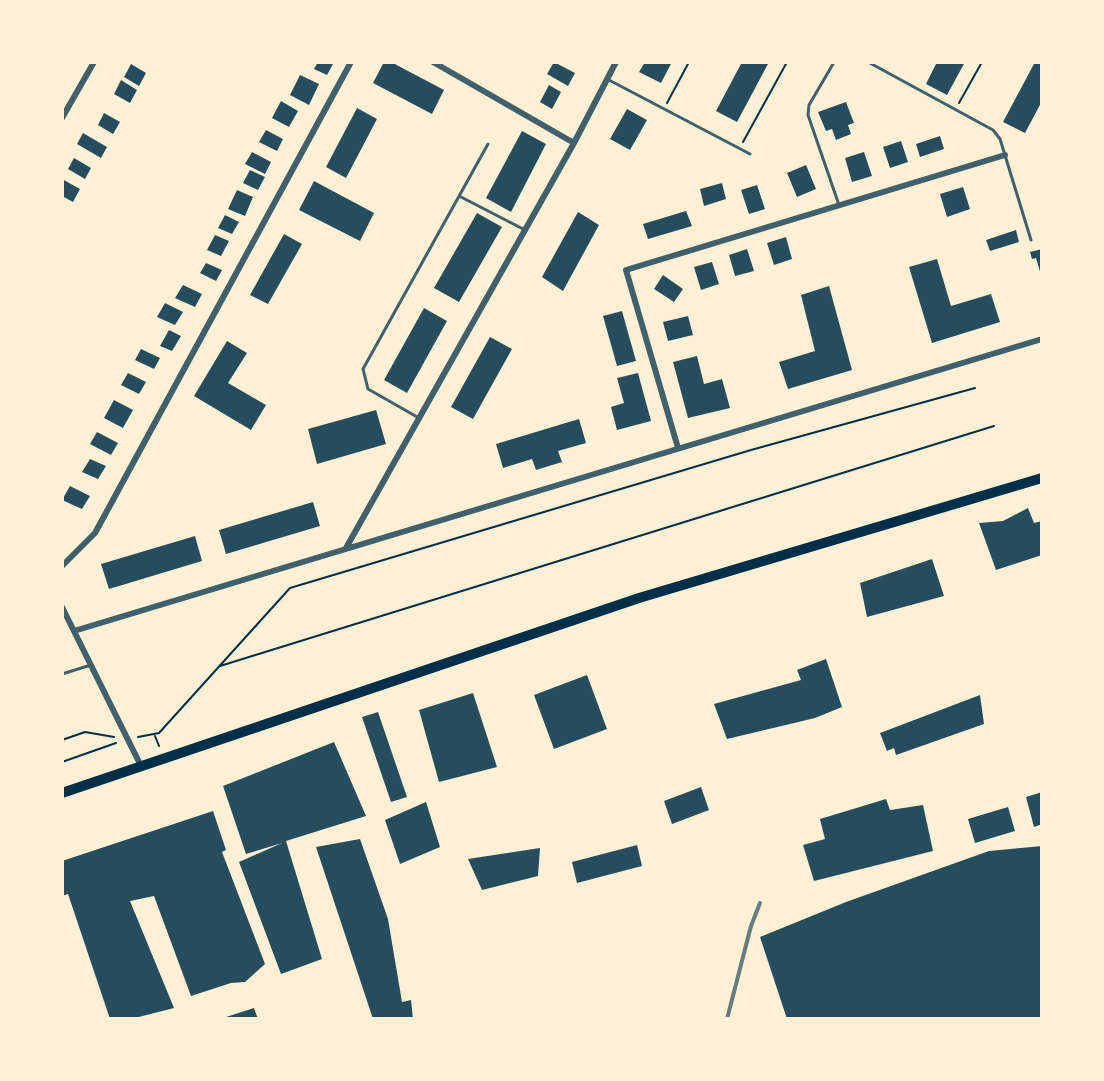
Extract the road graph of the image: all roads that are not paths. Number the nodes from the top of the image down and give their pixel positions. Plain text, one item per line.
1 (94, 62) edge
2 (351, 62) edge
3 (433, 62) edge
4 (616, 62) edge
5 (868, 62) edge
6 (833, 64) edge
7 (607, 79) junction
8 (62, 118) edge
9 (574, 143) junction
10 (488, 144) dead end
11 (750, 154) dead end
12 (1005, 155) junction
13 (459, 196) junction
14 (839, 205) junction
15 (525, 230) junction
16 (1031, 240) dead end
17 (1042, 339) edge
18 (419, 418) junction
19 (678, 448) junction
20 (1042, 478) edge
21 (346, 548) junction
22 (62, 566) edge
23 (62, 607) edge
24 (74, 631) junction
25 (91, 665) junction
26 (62, 674) edge
27 (141, 766) junction
28 (62, 793) edge

1 - 8 street
2 - 22 street
3 - 9 street
4 - 7 street
5 - 12 lane
6 - 14 lane
7 - 9 street
7 - 11 lane
9 - 15 street
10 - 13 lane
12 - 14 street
12 - 16 lane
13 - 15 lane
13 - 18 lane
14 - 19 street
15 - 18 street
17 - 19 street
18 - 21 street
19 - 21 street
20 - 27 main road
21 - 24 street
23 - 24 street
24 - 25 street
25 - 26 lane
25 - 27 street
27 - 28 main road

